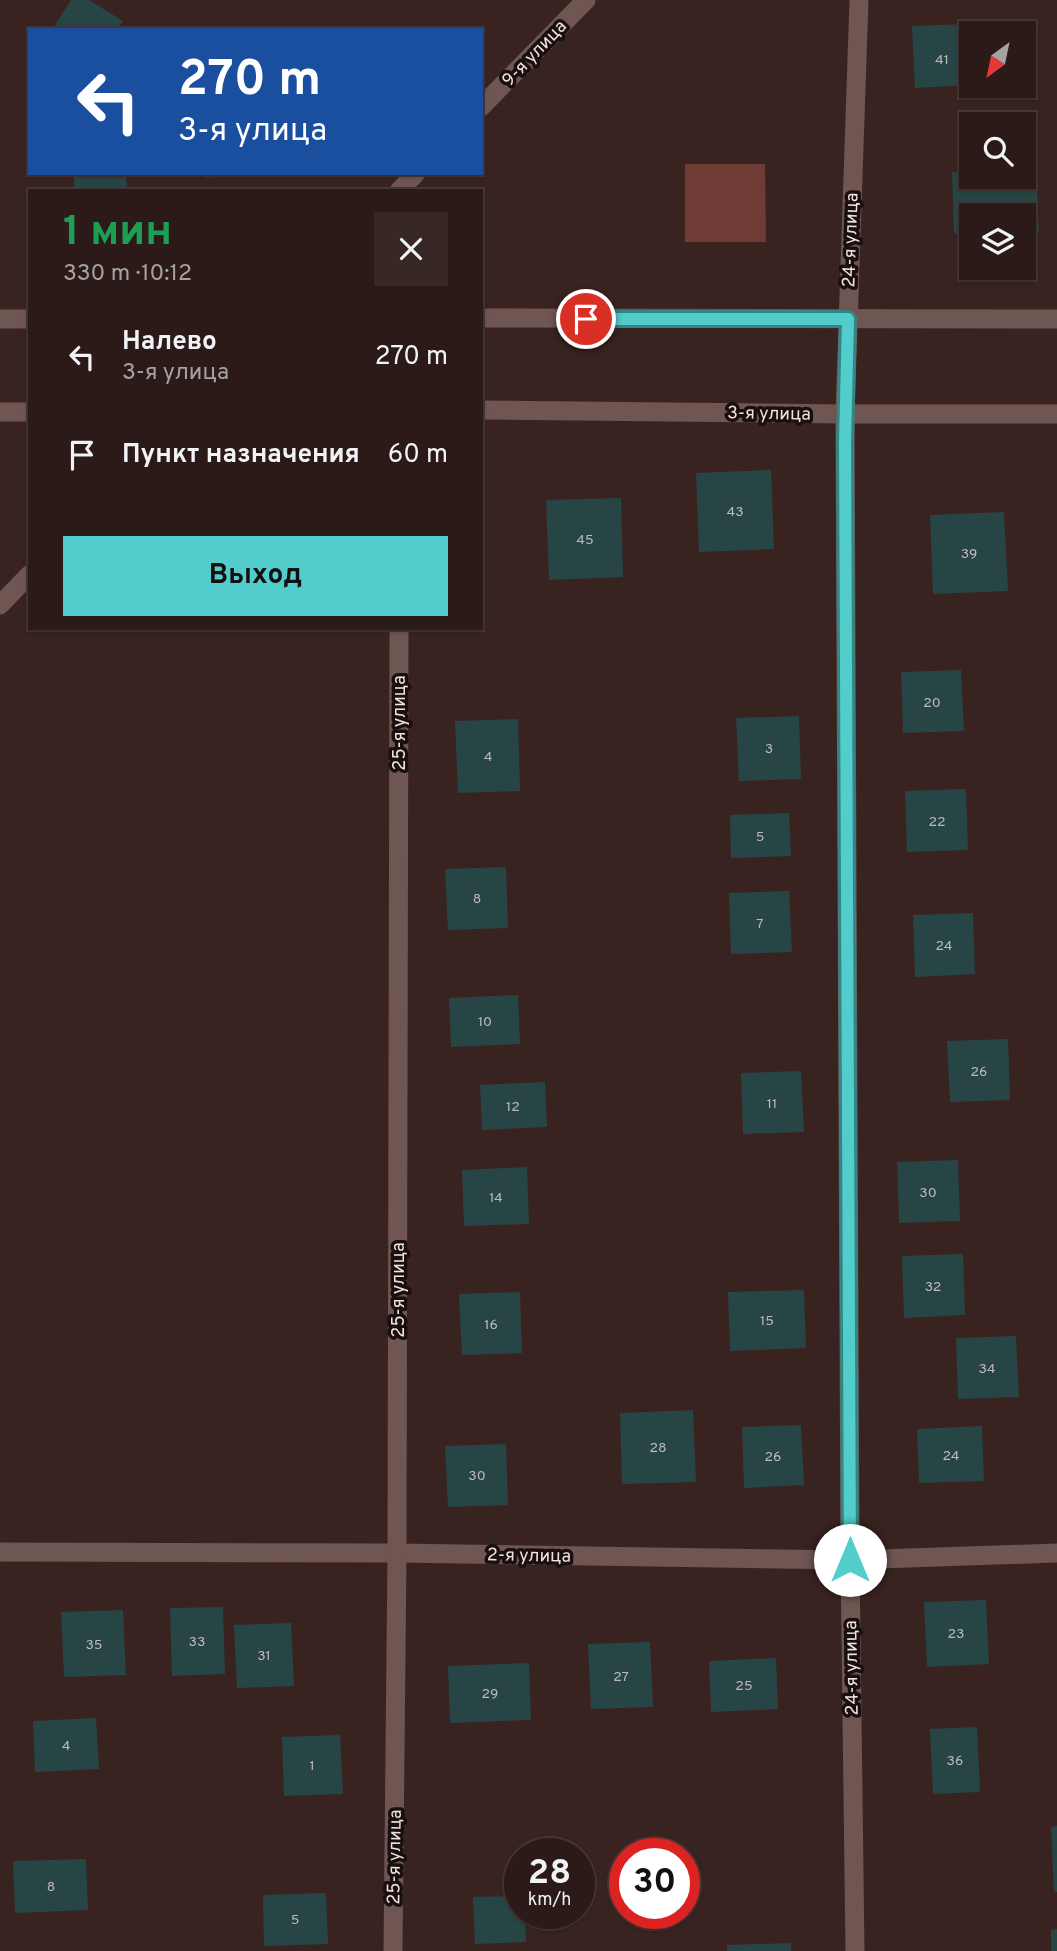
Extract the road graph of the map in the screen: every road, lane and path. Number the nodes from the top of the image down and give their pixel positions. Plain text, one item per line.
1 (586, 0) edge
2 (859, 0) edge
3 (483, 105) edge
4 (414, 175) edge
5 (401, 189) edge
6 (483, 318) edge
7 (0, 319) edge
8 (28, 319) edge
9 (848, 319) junction
10 (1057, 319) edge
11 (483, 410) edge
12 (0, 412) edge
13 (28, 412) edge
14 (845, 414) junction
15 (1057, 414) edge
16 (28, 576) edge
17 (0, 605) edge
18 (399, 630) edge
19 (0, 1552) edge
20 (397, 1553) junction
21 (1057, 1553) edge
22 (850, 1560) junction
23 (393, 1951) edge
24 (855, 1951) edge

1 - 3 street, 9-я улица
2 - 9 street, 24-я улица
4 - 5 street
6 - 9 street
7 - 8 street
9 - 10 street
9 - 14 street, 24-я улица
11 - 14 street, 3-я улица
12 - 13 street
14 - 15 street, 3-я улица
14 - 22 street, 24-я улица
16 - 17 street
18 - 20 street, 25-я улица
19 - 20 street, 2-я улица
20 - 22 street, 2-я улица
20 - 23 street, 25-я улица
21 - 22 street, 2-я улица
22 - 24 street, 24-я улица

